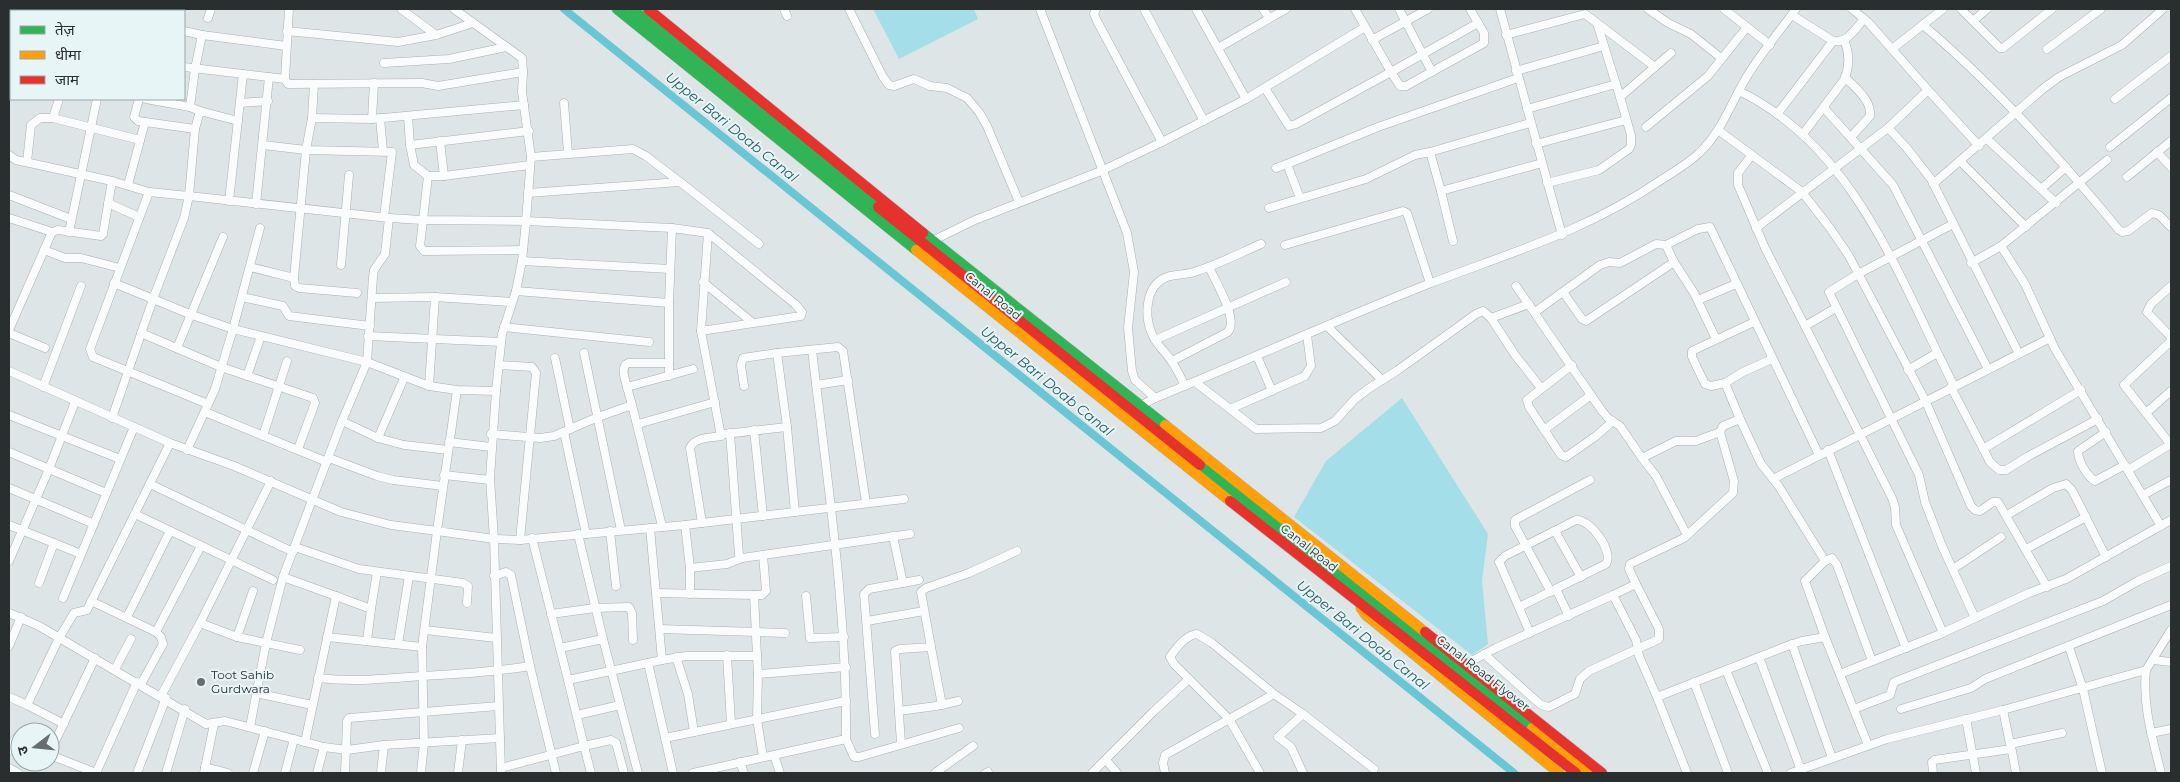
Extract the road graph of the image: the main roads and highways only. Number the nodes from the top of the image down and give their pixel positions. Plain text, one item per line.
1 (617, 9) edge
2 (632, 9) edge
3 (648, 9) edge
4 (925, 245) junction
5 (1358, 596) junction
6 (1387, 600) junction
7 (1463, 673) junction
8 (1560, 773) edge
9 (1576, 773) edge
10 (1589, 773) edge
11 (1602, 773) edge

1 - 4 main road, Canal Road
2 - 4 main road, Canal Road
3 - 4 main road
4 - 5 main road, Canal Road
4 - 6 main road
5 - 6 main road
5 - 7 main road, Canal Road Flyover
5 - 8 main road
6 - 7 main road
7 - 9 main road, Canal Road Flyover
7 - 10 main road, Canal Road Flyover
7 - 11 main road

